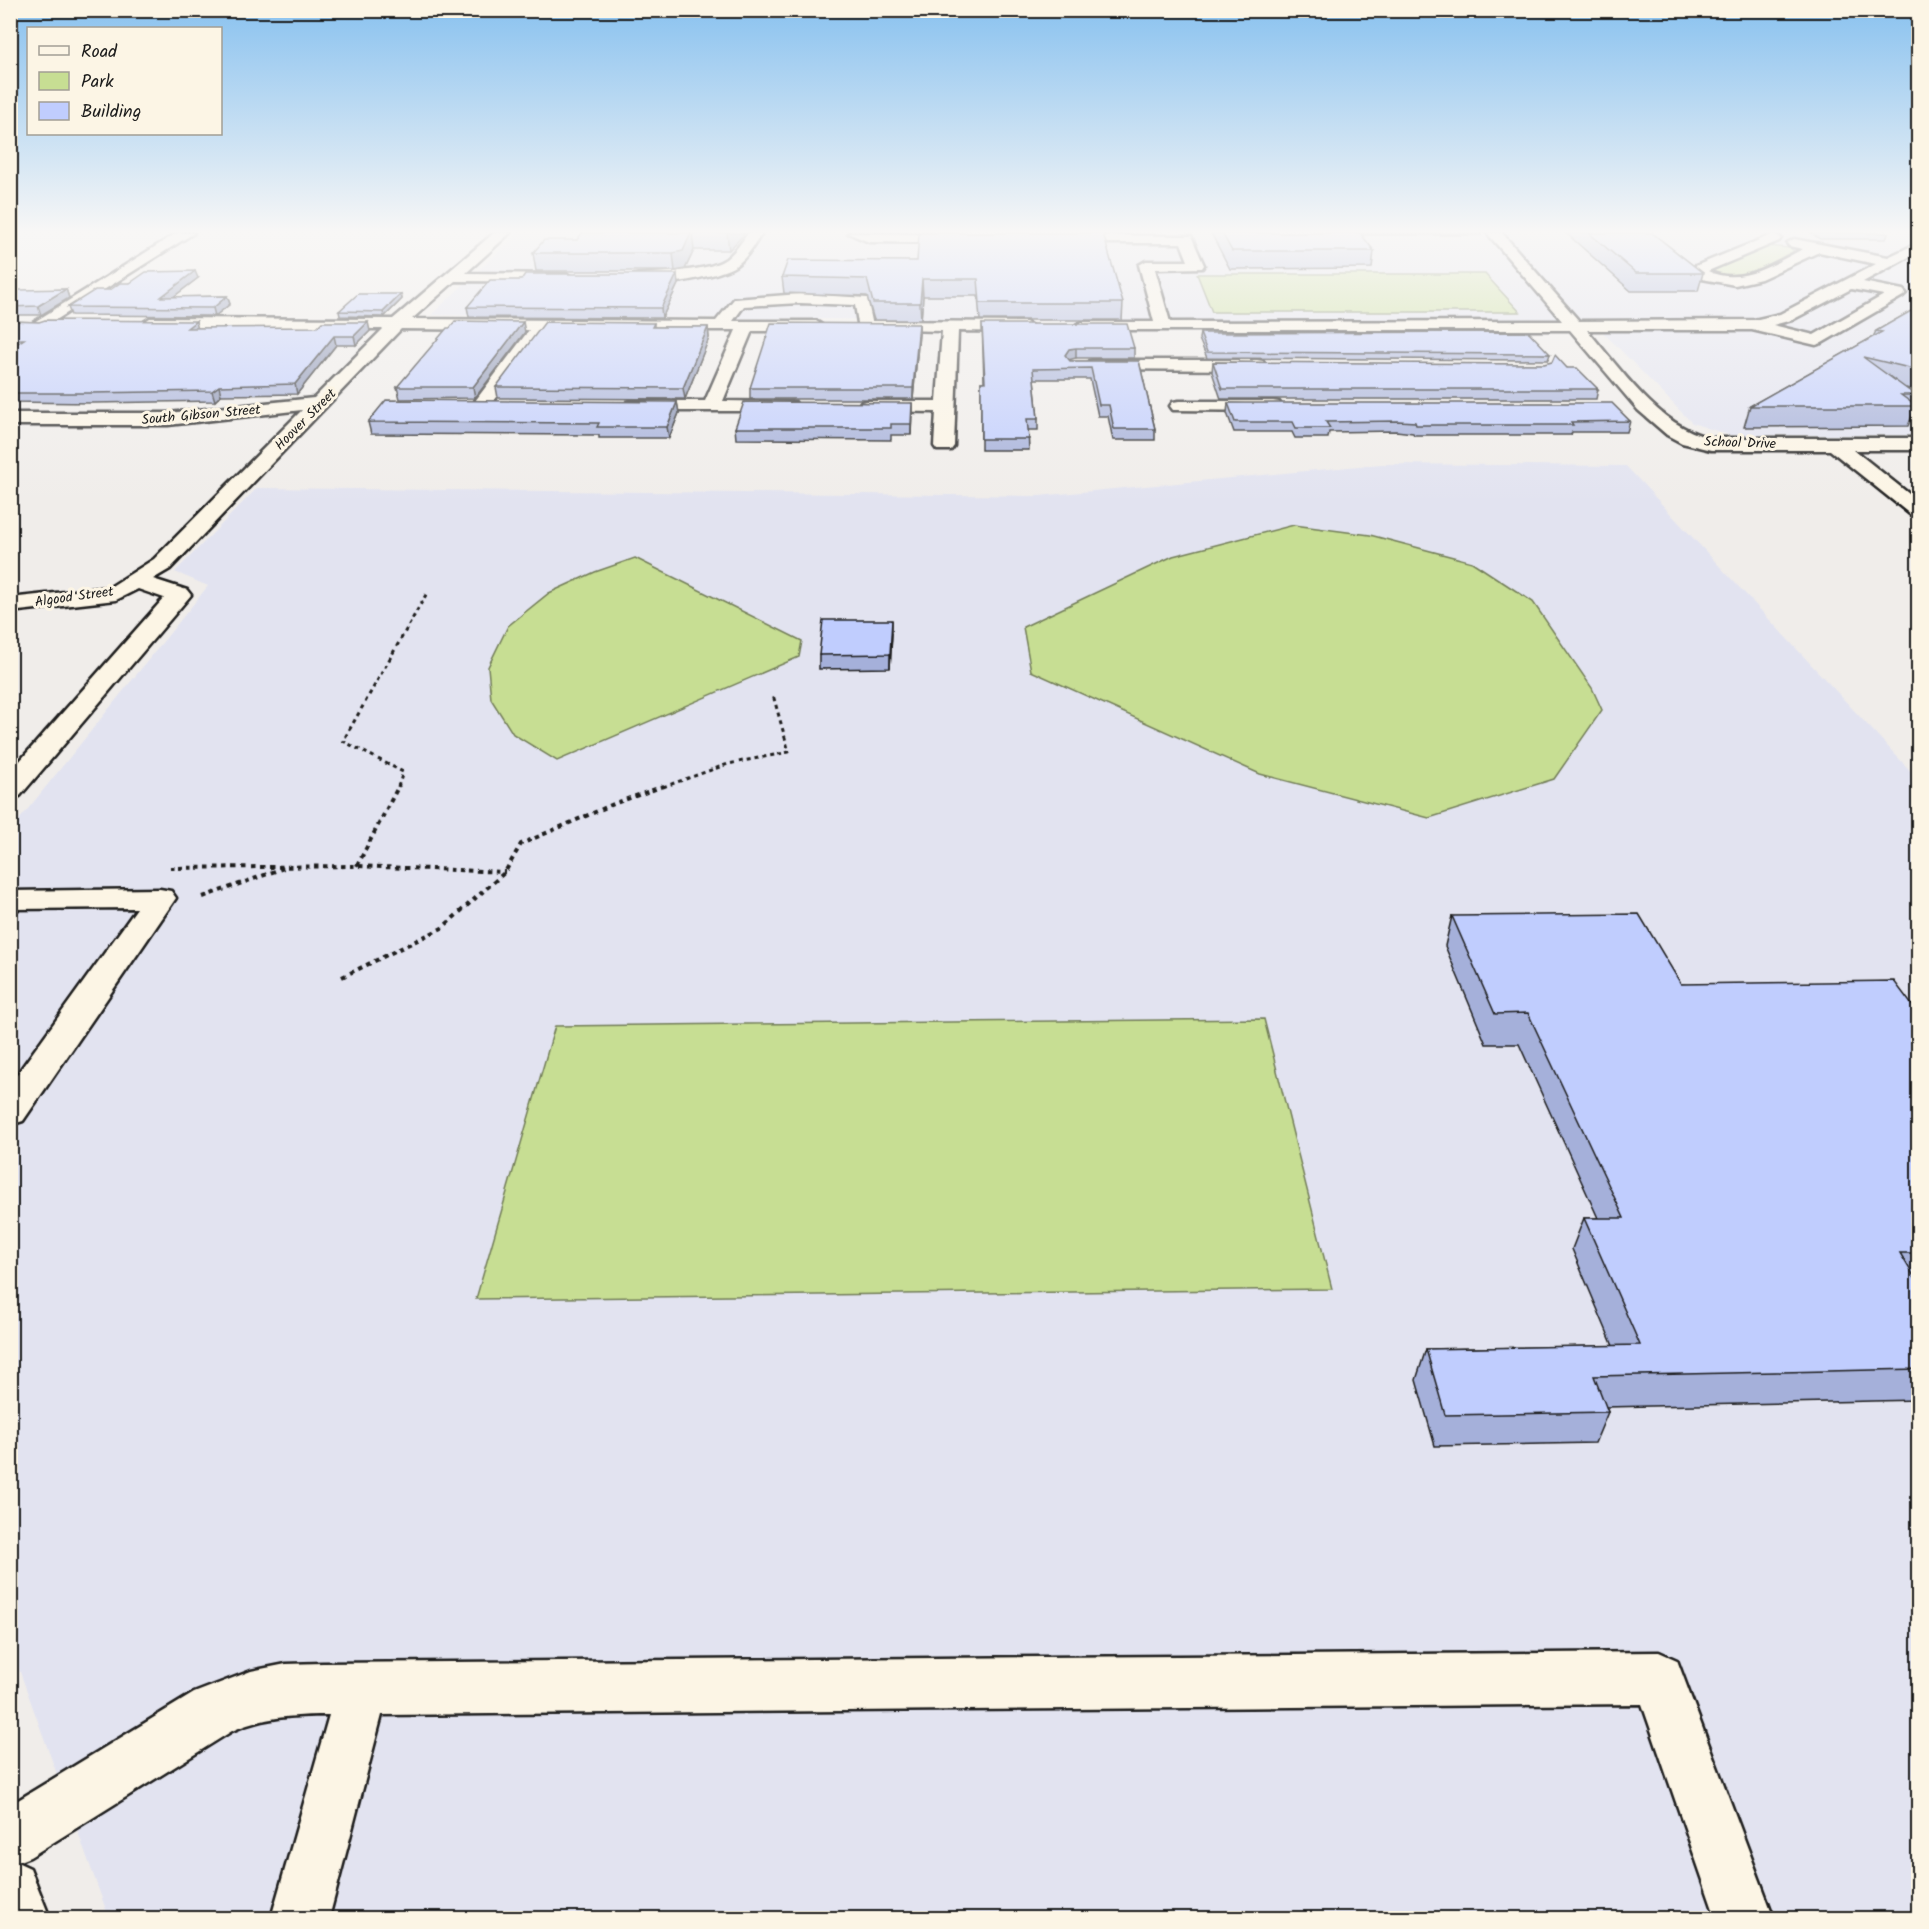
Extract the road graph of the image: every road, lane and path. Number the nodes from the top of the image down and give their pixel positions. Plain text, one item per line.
1 (43, 323) edge
2 (398, 323) edge
3 (401, 323) edge
4 (723, 323) edge
5 (859, 323) edge
6 (970, 323) edge
7 (1115, 323) edge
8 (1162, 323) edge
9 (1571, 323) edge
10 (1765, 323) edge
11 (1846, 323) edge
12 (542, 324) junction
13 (721, 326) junction
14 (746, 326) junction
15 (829, 326) edge
16 (1574, 326) junction
17 (1754, 326) junction
18 (950, 327) junction
19 (969, 327) junction
20 (1037, 327) edge
21 (1071, 327) edge
22 (1116, 327) junction
23 (1163, 327) junction
24 (10, 344) edge
25 (1076, 364) edge
26 (1274, 365) edge
27 (1168, 371) junction
28 (320, 403) junction
29 (459, 405) edge
30 (481, 405) junction
31 (504, 405) edge
32 (619, 406) edge
33 (712, 406) junction
34 (805, 406) edge
35 (852, 406) edge
36 (1294, 406) edge
37 (1620, 406) dead end
38 (1644, 406) junction
39 (946, 407) junction
40 (10, 419) edge
41 (1834, 444) junction
42 (1918, 444) edge
43 (944, 446) dead end
44 (1918, 511) edge
45 (135, 581) junction
46 (427, 593) dead end
47 (10, 605) edge
48 (773, 695) dead end
49 (10, 790) edge
50 (357, 866) junction
51 (287, 867) junction
52 (160, 869) dead end
53 (505, 872) junction
54 (203, 897) dead end
55 (10, 900) edge
56 (342, 977) dead end
57 (10, 1112) edge
58 (363, 1689) junction
59 (10, 1837) edge
60 (10, 1888) edge
61 (21, 1918) edge
62 (300, 1918) edge
63 (1745, 1918) edge

1 - 24 street
2 - 28 street, Hoover Street
3 - 12 street
4 - 13 street
5 - 18 street
6 - 19 street
7 - 22 street
8 - 23 street
9 - 16 street, School Drive
10 - 17 street
11 - 17 street
12 - 13 street
12 - 30 street
13 - 14 street
14 - 15 street
14 - 33 street
16 - 17 street
16 - 23 street
16 - 38 street, School Drive
18 - 19 street
18 - 39 street
19 - 20 street
21 - 22 street
22 - 23 street
25 - 27 street
26 - 27 street
27 - 36 street
28 - 40 street, South Gibson Street
28 - 45 street, Hoover Street
29 - 30 street
30 - 31 street
32 - 33 street
33 - 34 street
35 - 39 street
37 - 38 street
38 - 41 street, School Drive
39 - 43 street
41 - 42 street, School Drive
41 - 44 street
45 - 47 street, Algood Street
45 - 49 street
46 - 50 path
48 - 53 path
50 - 51 path
50 - 53 path
51 - 52 path
51 - 54 path
53 - 56 path
55 - 57 street
58 - 59 street
58 - 62 street
58 - 63 street
60 - 61 street

